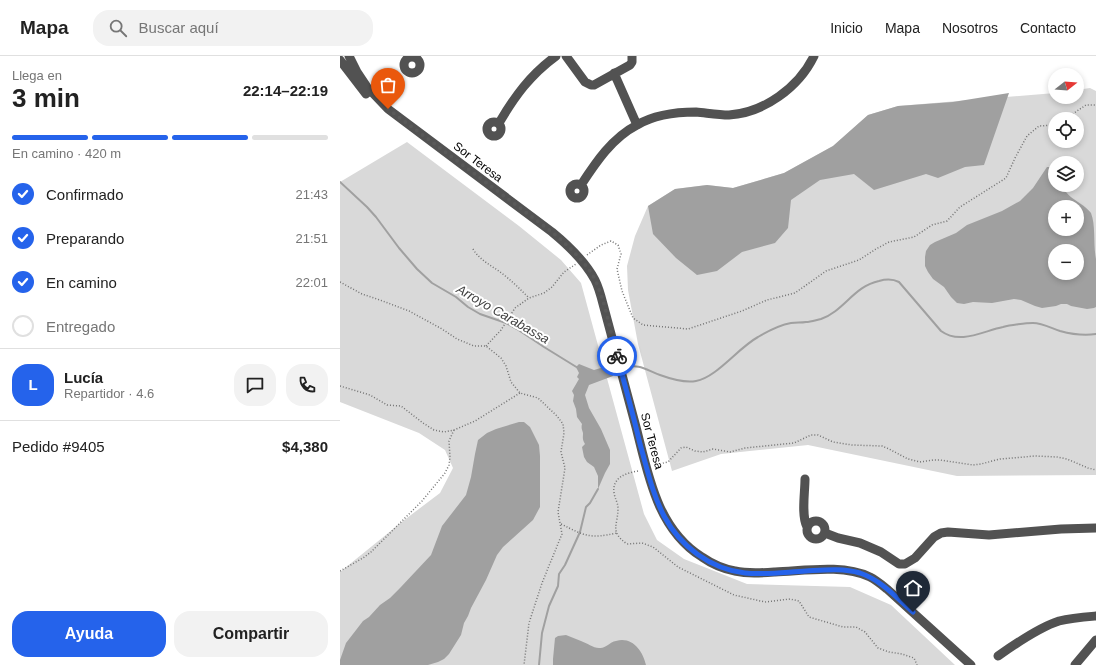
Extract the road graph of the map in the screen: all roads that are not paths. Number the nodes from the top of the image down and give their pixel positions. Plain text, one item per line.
1 (349, 56) edge
2 (556, 56) edge
3 (566, 56) edge
4 (632, 56) edge
5 (820, 56) edge
6 (812, 59) edge
7 (340, 60) edge
8 (614, 73) junction
9 (388, 109) junction
10 (499, 123) dead end
11 (637, 125) junction
12 (581, 185) dead end
13 (805, 479) dead end
14 (807, 527) junction
15 (1096, 528) edge
16 (825, 533) junction
17 (1096, 616) edge
18 (1096, 640) edge
19 (998, 656) dead end
20 (972, 665) edge
21 (1075, 665) edge

1 - 9 street, Sor Teresa
2 - 10 street
3 - 8 street
4 - 8 street
5 - 6 street
6 - 11 street
7 - 9 street, Sor Teresa
8 - 11 street
9 - 20 street, Sor Teresa
11 - 12 street
13 - 14 street
14 - 16 street
14 - 16 street
15 - 16 street
17 - 19 street
18 - 21 street

